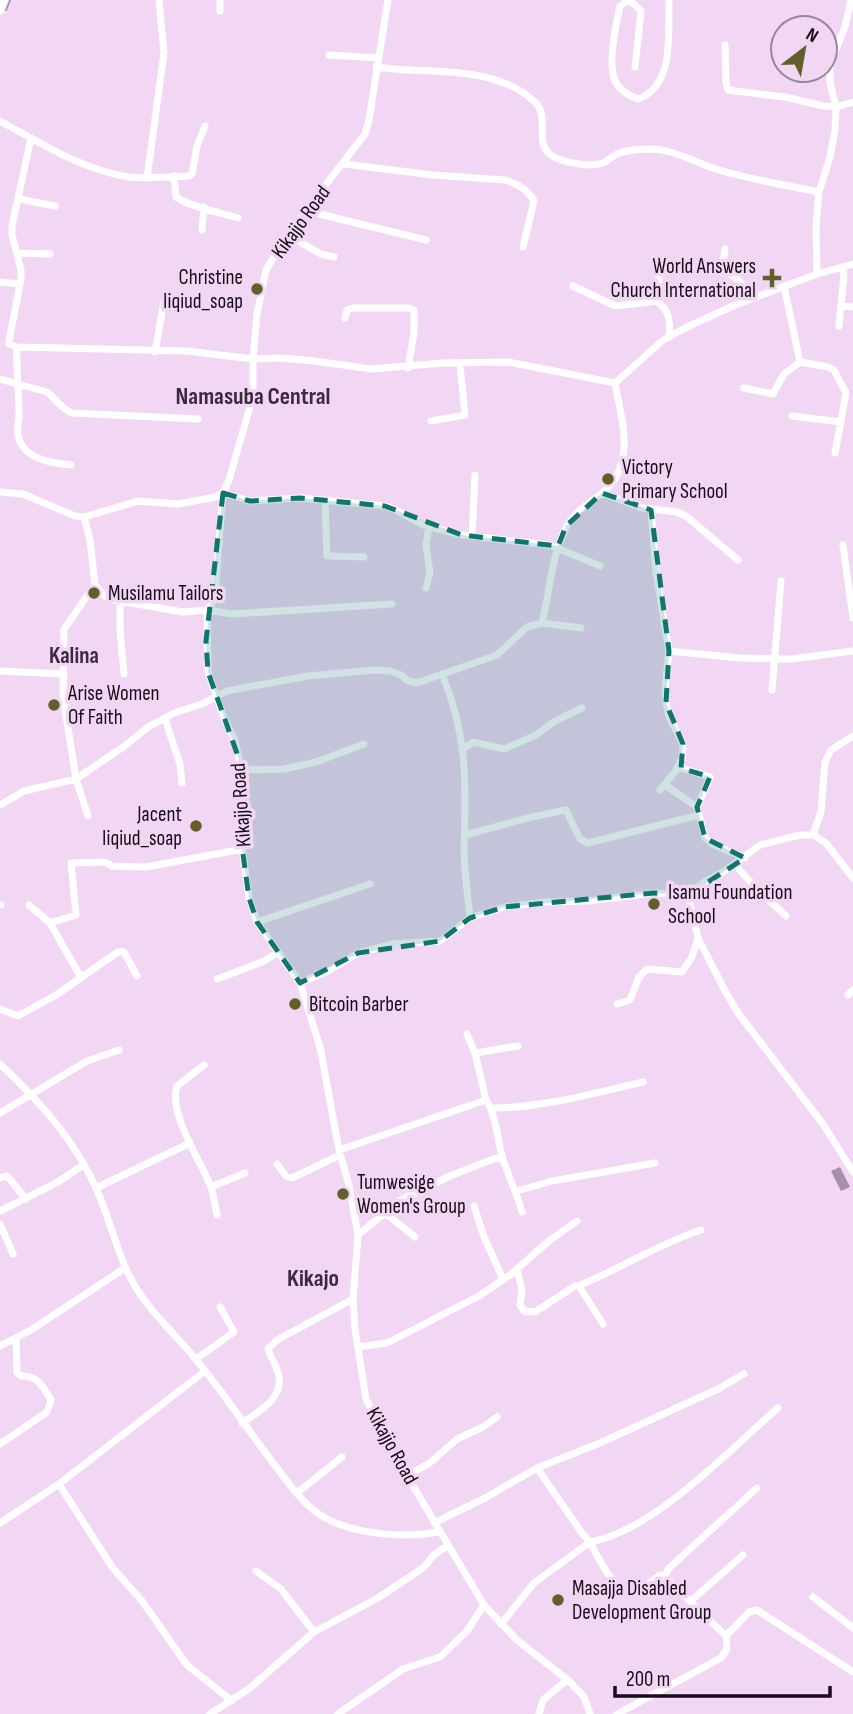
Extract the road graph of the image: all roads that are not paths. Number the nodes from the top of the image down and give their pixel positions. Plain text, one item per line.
1 (4, 0) edge
2 (159, 0) edge
3 (220, 0) edge
4 (388, 0) edge
5 (669, 0) edge
6 (851, 0) edge
7 (0, 10) edge
8 (220, 11) dead end
9 (725, 45) dead end
10 (329, 55) dead end
11 (378, 58) junction
12 (635, 66) dead end
13 (376, 67) junction
14 (853, 102) edge
15 (836, 107) junction
16 (0, 121) edge
17 (205, 126) dead end
18 (31, 138) junction
19 (344, 164) junction
20 (174, 176) junction
21 (147, 178) junction
22 (818, 192) junction
23 (19, 199) junction
24 (55, 206) dead end
25 (204, 207) junction
26 (307, 211) junction
27 (238, 218) dead end
28 (201, 230) dead end
29 (287, 236) junction
30 (426, 240) dead end
31 (523, 247) dead end
32 (725, 249) dead end
33 (17, 253) junction
34 (50, 254) dead end
35 (334, 257) dead end
36 (853, 264) edge
37 (684, 267) dead end
38 (722, 267) junction
39 (842, 267) junction
40 (817, 274) junction
41 (659, 278) dead end
42 (0, 282) edge
43 (20, 284) junction
44 (573, 286) dead end
45 (784, 286) junction
46 (754, 298) junction
47 (164, 300) dead end
48 (657, 301) junction
49 (841, 306) junction
50 (853, 307) edge
51 (345, 318) dead end
52 (839, 327) dead end
53 (669, 337) junction
54 (0, 344) edge
55 (13, 345) junction
56 (155, 352) junction
57 (253, 359) junction
58 (800, 362) junction
59 (460, 365) junction
60 (408, 368) junction
61 (0, 379) edge
62 (16, 383) junction
63 (615, 383) junction
64 (744, 388) dead end
65 (850, 393) edge
66 (792, 416) dead end
67 (198, 419) dead end
68 (431, 421) dead end
69 (841, 422) junction
70 (835, 453) dead end
71 (71, 465) dead end
72 (475, 475) dead end
73 (0, 492) edge
74 (223, 493) junction
75 (602, 493) junction
76 (325, 500) junction
77 (651, 510) junction
78 (84, 517) junction
79 (429, 527) junction
80 (472, 536) junction
81 (843, 545) dead end
82 (557, 547) junction
83 (364, 557) dead end
84 (738, 560) dead end
85 (600, 566) dead end
86 (781, 581) dead end
87 (95, 585) junction
88 (426, 588) dead end
89 (120, 601) junction
90 (393, 604) dead end
91 (207, 610) junction
92 (853, 618) edge
93 (542, 623) junction
94 (581, 628) dead end
95 (668, 651) junction
96 (853, 651) edge
97 (776, 659) junction
98 (0, 671) edge
99 (64, 674) junction
100 (124, 674) dead end
101 (442, 674) junction
102 (772, 690) dead end
103 (215, 695) junction
104 (582, 708) dead end
105 (165, 719) junction
106 (853, 736) edge
107 (364, 744) dead end
108 (464, 748) junction
109 (678, 767) junction
110 (239, 770) junction
111 (76, 779) junction
112 (182, 783) dead end
113 (0, 805) edge
114 (698, 811) junction
115 (88, 816) dead end
116 (466, 835) junction
117 (813, 835) junction
118 (243, 849) junction
119 (745, 858) junction
120 (735, 864) junction
121 (853, 878) edge
122 (370, 884) dead end
123 (688, 895) junction
124 (29, 905) dead end
125 (786, 916) dead end
126 (470, 918) junction
127 (257, 922) junction
128 (50, 923) junction
129 (698, 938) junction
130 (277, 953) junction
131 (137, 975) dead end
132 (80, 976) junction
133 (217, 979) dead end
134 (300, 983) junction
135 (617, 1004) dead end
136 (0, 1009) edge
137 (467, 1034) dead end
138 (518, 1046) dead end
139 (119, 1050) dead end
140 (475, 1053) junction
141 (0, 1064) edge
142 (204, 1065) dead end
143 (643, 1082) dead end
144 (33, 1095) junction
145 (486, 1100) junction
146 (491, 1108) junction
147 (0, 1113) edge
148 (190, 1143) junction
149 (340, 1153) junction
150 (503, 1160) junction
151 (656, 1163) dead end
152 (277, 1164) dead end
153 (83, 1165) junction
154 (853, 1172) edge
155 (245, 1173) dead end
156 (0, 1178) edge
157 (211, 1187) junction
158 (96, 1188) junction
159 (517, 1191) junction
160 (26, 1199) junction
161 (474, 1206) dead end
162 (0, 1211) edge
163 (522, 1212) dead end
164 (384, 1213) junction
165 (217, 1215) dead end
166 (577, 1222) dead end
167 (0, 1224) edge
168 (701, 1230) dead end
169 (358, 1235) junction
170 (415, 1237) dead end
171 (13, 1254) dead end
172 (125, 1268) junction
173 (517, 1269) junction
174 (503, 1279) junction
175 (578, 1286) junction
176 (353, 1299) junction
177 (220, 1307) dead end
178 (603, 1324) dead end
179 (16, 1338) junction
180 (0, 1346) edge
181 (358, 1347) junction
182 (196, 1359) junction
183 (205, 1371) junction
184 (744, 1374) dead end
185 (779, 1408) dead end
186 (497, 1417) dead end
187 (242, 1423) junction
188 (0, 1444) edge
189 (342, 1457) dead end
190 (537, 1468) junction
191 (407, 1476) junction
192 (59, 1484) junction
193 (757, 1488) dead end
194 (297, 1493) junction
195 (0, 1523) edge
196 (434, 1523) junction
197 (439, 1532) junction
198 (590, 1542) junction
199 (447, 1546) junction
200 (743, 1555) dead end
201 (256, 1571) dead end
202 (664, 1577) junction
203 (813, 1597) dead end
204 (692, 1600) junction
205 (484, 1605) junction
206 (501, 1624) junction
207 (853, 1629) edge
208 (314, 1632) junction
209 (726, 1636) junction
210 (853, 1672) edge
211 (567, 1680) junction
212 (232, 1701) junction
213 (222, 1711) edge
214 (210, 1714) edge
215 (338, 1714) edge
216 (539, 1714) edge
217 (590, 1714) edge
218 (617, 1714) edge

1 - 7 main road
2 - 21 street
3 - 8 street
4 - 11 street, Kikajjo Road
5 - 12 street
6 - 15 street
9 - 15 street
10 - 11 street
11 - 13 street, Kikajjo Road
13 - 19 street, Kikajjo Road
13 - 22 street
14 - 15 street
15 - 22 street
16 - 18 street
17 - 20 street
18 - 21 street
18 - 23 street
19 - 26 street, Kikajjo Road
19 - 31 street
20 - 21 street
20 - 25 street
22 - 40 street
23 - 24 street
23 - 33 street
25 - 27 street
25 - 28 street
26 - 29 street, Kikajjo Road
26 - 30 street
29 - 35 street
29 - 57 street, Kikajjo Road
32 - 38 street
33 - 34 street
33 - 43 street
36 - 39 street
37 - 38 street
38 - 46 street
39 - 40 street
39 - 49 street
40 - 45 street
41 - 48 street
42 - 43 street
43 - 55 street
44 - 48 street
45 - 46 street
45 - 58 street
46 - 53 street
47 - 56 street
48 - 53 street
49 - 50 street
49 - 52 street
51 - 60 street
53 - 63 street
54 - 55 street
55 - 56 street
55 - 62 street
56 - 57 street
57 - 60 street
57 - 74 street, Kikajjo Road
58 - 64 street
58 - 65 street
59 - 60 street
59 - 63 street
59 - 68 street
61 - 62 street
62 - 67 street
62 - 71 street
63 - 75 street
65 - 69 street
66 - 69 street
69 - 70 street
72 - 80 street
73 - 78 street
74 - 76 street
74 - 78 street
74 - 91 street, Kikajjo Road
75 - 77 street
75 - 82 street
76 - 79 street
76 - 83 street
77 - 84 street
77 - 95 street
78 - 87 street
79 - 80 street
79 - 88 street
80 - 82 street
81 - 92 street
82 - 85 street
82 - 93 street
86 - 97 street
87 - 89 street
87 - 99 street
89 - 91 street
89 - 100 street
90 - 91 street
91 - 103 street, Kikajjo Road
93 - 94 street
93 - 101 street
95 - 97 street
95 - 109 street
96 - 97 street
97 - 102 street
98 - 99 street
99 - 111 street
101 - 103 street
101 - 108 street
103 - 105 street
103 - 110 street, Kikajjo Road
104 - 108 street
105 - 111 street
105 - 112 street
106 - 117 street
107 - 110 street
108 - 116 street
109 - 114 street
109 - 114 street
110 - 118 street, Kikajjo Road
111 - 113 street
111 - 115 street
114 - 116 street
114 - 119 street
116 - 126 street
117 - 119 street
117 - 121 street
118 - 127 street, Kikajjo Road
118 - 128 street
119 - 120 street
120 - 123 street
120 - 125 street
122 - 127 street
123 - 126 street
123 - 129 street
124 - 128 street
126 - 134 street
127 - 130 street, Kikajjo Road
128 - 132 street
129 - 135 street
129 - 154 street
130 - 133 street
130 - 134 street, Kikajjo Road
131 - 132 street
132 - 136 street
134 - 149 street, Kikajjo Road
137 - 140 street
138 - 140 street
139 - 144 street
140 - 145 street
141 - 144 street
142 - 148 street
143 - 146 street
144 - 147 street
144 - 153 street
145 - 146 street
145 - 149 street
146 - 150 street
148 - 157 street
148 - 158 street
149 - 152 street
149 - 169 street, Kikajjo Road
150 - 159 street
150 - 164 street
151 - 159 street
153 - 158 street
153 - 160 street
155 - 157 street
156 - 160 street
157 - 165 street
158 - 172 street
159 - 163 street
160 - 162 street
161 - 174 street
164 - 169 street
164 - 170 street
166 - 173 street
167 - 171 street
168 - 175 street
169 - 176 street, Kikajjo Road
172 - 179 street
172 - 182 street
173 - 174 street
173 - 175 street
174 - 181 street
175 - 178 street
176 - 181 street, Kikajjo Road
176 - 187 street
177 - 182 street
179 - 180 street
179 - 188 street
181 - 191 street, Kikajjo Road
182 - 183 street
183 - 187 street
183 - 192 street
184 - 190 street
185 - 198 street
186 - 191 street
187 - 194 street
189 - 194 street
190 - 196 street
190 - 198 street
191 - 196 street, Kikajjo Road
192 - 195 street
192 - 212 street
193 - 202 street
194 - 197 street
196 - 197 street, Kikajjo Road
197 - 199 street, Kikajjo Road
198 - 202 street
198 - 206 street
199 - 205 street, Kikajjo Road
199 - 208 street
200 - 204 street
201 - 208 street
202 - 204 street
203 - 207 street
204 - 209 street
205 - 206 street, Kikajjo Road
205 - 215 street
206 - 211 street, Kikajjo Road
208 - 212 street
209 - 210 street
209 - 218 street
211 - 216 street
211 - 217 street, Kikajjo Road
212 - 213 street
213 - 214 street

